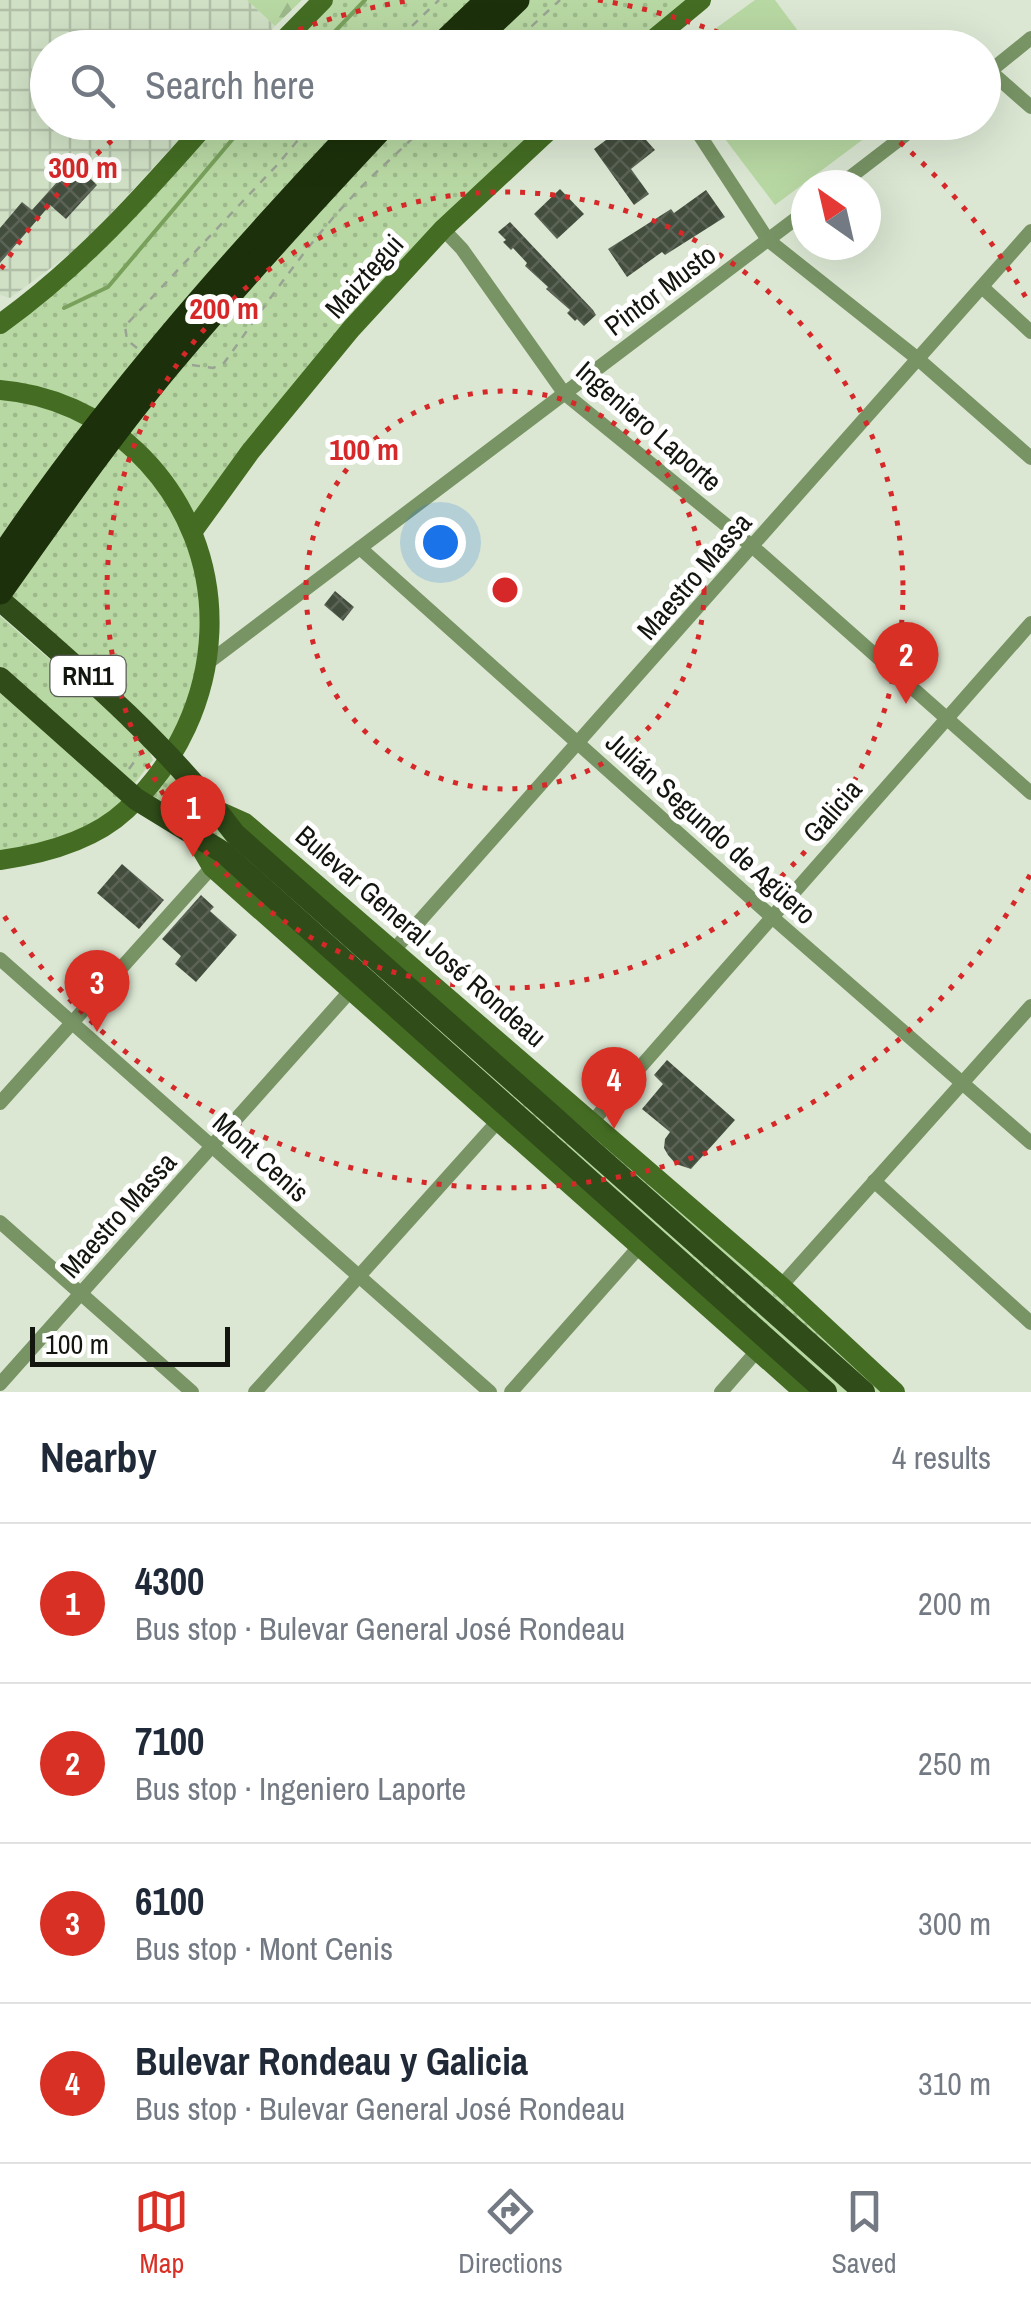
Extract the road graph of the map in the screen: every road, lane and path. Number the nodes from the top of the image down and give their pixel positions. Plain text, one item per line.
1 (323, 0) edge
2 (439, 0) edge
3 (488, 0) edge
4 (517, 0) edge
5 (560, 0) edge
6 (701, 0) edge
7 (294, 30) edge
8 (408, 30) edge
9 (457, 30) edge
10 (485, 30) edge
11 (528, 30) edge
12 (665, 30) edge
13 (1031, 38) edge
14 (1001, 62) edge
15 (1001, 84) edge
16 (1031, 107) edge
17 (192, 140) edge
18 (345, 140) edge
19 (370, 140) edge
20 (539, 140) edge
21 (702, 140) edge
22 (899, 140) edge
23 (860, 170) edge
24 (791, 222) edge
25 (444, 229) junction
26 (1031, 232) edge
27 (768, 240) junction
28 (982, 288) junction
29 (0, 324) edge
30 (1031, 332) edge
31 (918, 359) junction
32 (0, 390) edge
33 (564, 393) junction
34 (1031, 458) edge
35 (193, 531) junction
36 (754, 546) junction
37 (360, 548) junction
38 (0, 560) edge
39 (0, 596) edge
40 (1031, 623) edge
41 (209, 662) junction
42 (0, 678) edge
43 (946, 718) junction
44 (147, 744) dead end
45 (579, 744) junction
46 (172, 757) junction
47 (122, 779) dead end
48 (1031, 794) edge
49 (136, 799) junction
50 (218, 811) junction
51 (192, 833) junction
52 (0, 860) edge
53 (212, 868) junction
54 (772, 917) junction
55 (393, 951) junction
56 (0, 959) edge
57 (352, 989) junction
58 (1031, 1006) edge
59 (72, 1022) junction
60 (964, 1082) junction
61 (0, 1103) edge
62 (499, 1120) junction
63 (592, 1122) junction
64 (1031, 1143) edge
65 (213, 1147) junction
66 (874, 1181) junction
67 (0, 1222) edge
68 (639, 1247) junction
69 (359, 1276) junction
70 (780, 1286) junction
71 (81, 1294) junction
72 (724, 1302) junction
73 (1031, 1324) edge
74 (756, 1352) junction
75 (776, 1366) junction
76 (0, 1384) edge
77 (192, 1392) edge
78 (255, 1392) edge
79 (490, 1392) edge
80 (511, 1392) edge
81 (721, 1392) edge
82 (804, 1392) edge
83 (826, 1392) edge
84 (864, 1392) edge
85 (894, 1392) edge

1 - 7 main road
2 - 8 path
3 - 9 highway
4 - 10 highway
5 - 11 path
6 - 12 main road
13 - 14 street
15 - 16 street
17 - 29 main road
18 - 38 highway, bridge
19 - 39 highway, bridge
20 - 25 main road, Maiztegui
21 - 27 street
22 - 23 street
24 - 27 street, Pintor Musto
25 - 33 street, Ingeniero Laporte
25 - 35 main road, Maiztegui
26 - 28 street, Maestro Massa
27 - 31 street
27 - 33 street, Pintor Musto
28 - 30 street
28 - 31 street, Maestro Massa
31 - 34 street
31 - 36 street, Maestro Massa
32 - 35 main road
33 - 36 street, Ingeniero Laporte
33 - 37 street, Pintor Musto
35 - 41 main road
36 - 43 street, Ingeniero Laporte
36 - 45 street, Maestro Massa
37 - 41 street, Pintor Musto
37 - 45 street, Julián Segundo de Agüero
39 - 46 main road, Bulevar General José Rondeau / RN11
40 - 43 street, Galicia
41 - 46 main road
42 - 49 main road, RN11
43 - 48 street, Ingeniero Laporte
43 - 54 street, Galicia
44 - 47 path
45 - 54 street, Julián Segundo de Agüero
45 - 55 street, Maestro Massa
46 - 49 main road
46 - 50 main road, Bulevar General José Rondeau
49 - 51 main road
49 - 52 main road
50 - 55 main road, Bulevar General José Rondeau
50 - 84 main road, Bulevar General José Rondeau
51 - 53 main road
51 - 72 main road
53 - 57 main road
53 - 59 street
54 - 60 street, Julián Segundo de Agüero
54 - 63 street, Galicia
55 - 63 main road, Bulevar General José Rondeau
56 - 59 street, Mont Cenis
57 - 62 main road
57 - 65 street, Maestro Massa
58 - 60 street
59 - 61 street
59 - 65 street, Mont Cenis
60 - 64 street, Julián Segundo de Agüero
60 - 66 street
62 - 68 main road
62 - 69 street
63 - 70 main road, Bulevar General José Rondeau
65 - 69 street, Mont Cenis
65 - 71 street, Maestro Massa
66 - 70 street
66 - 73 street
67 - 71 street
68 - 74 main road
68 - 80 street
69 - 78 street
69 - 79 street, Mont Cenis
70 - 85 main road, Bulevar General José Rondeau
71 - 76 street, Maestro Massa
71 - 77 street
72 - 75 main road
72 - 83 main road
74 - 75 main road
74 - 81 street
75 - 82 main road

